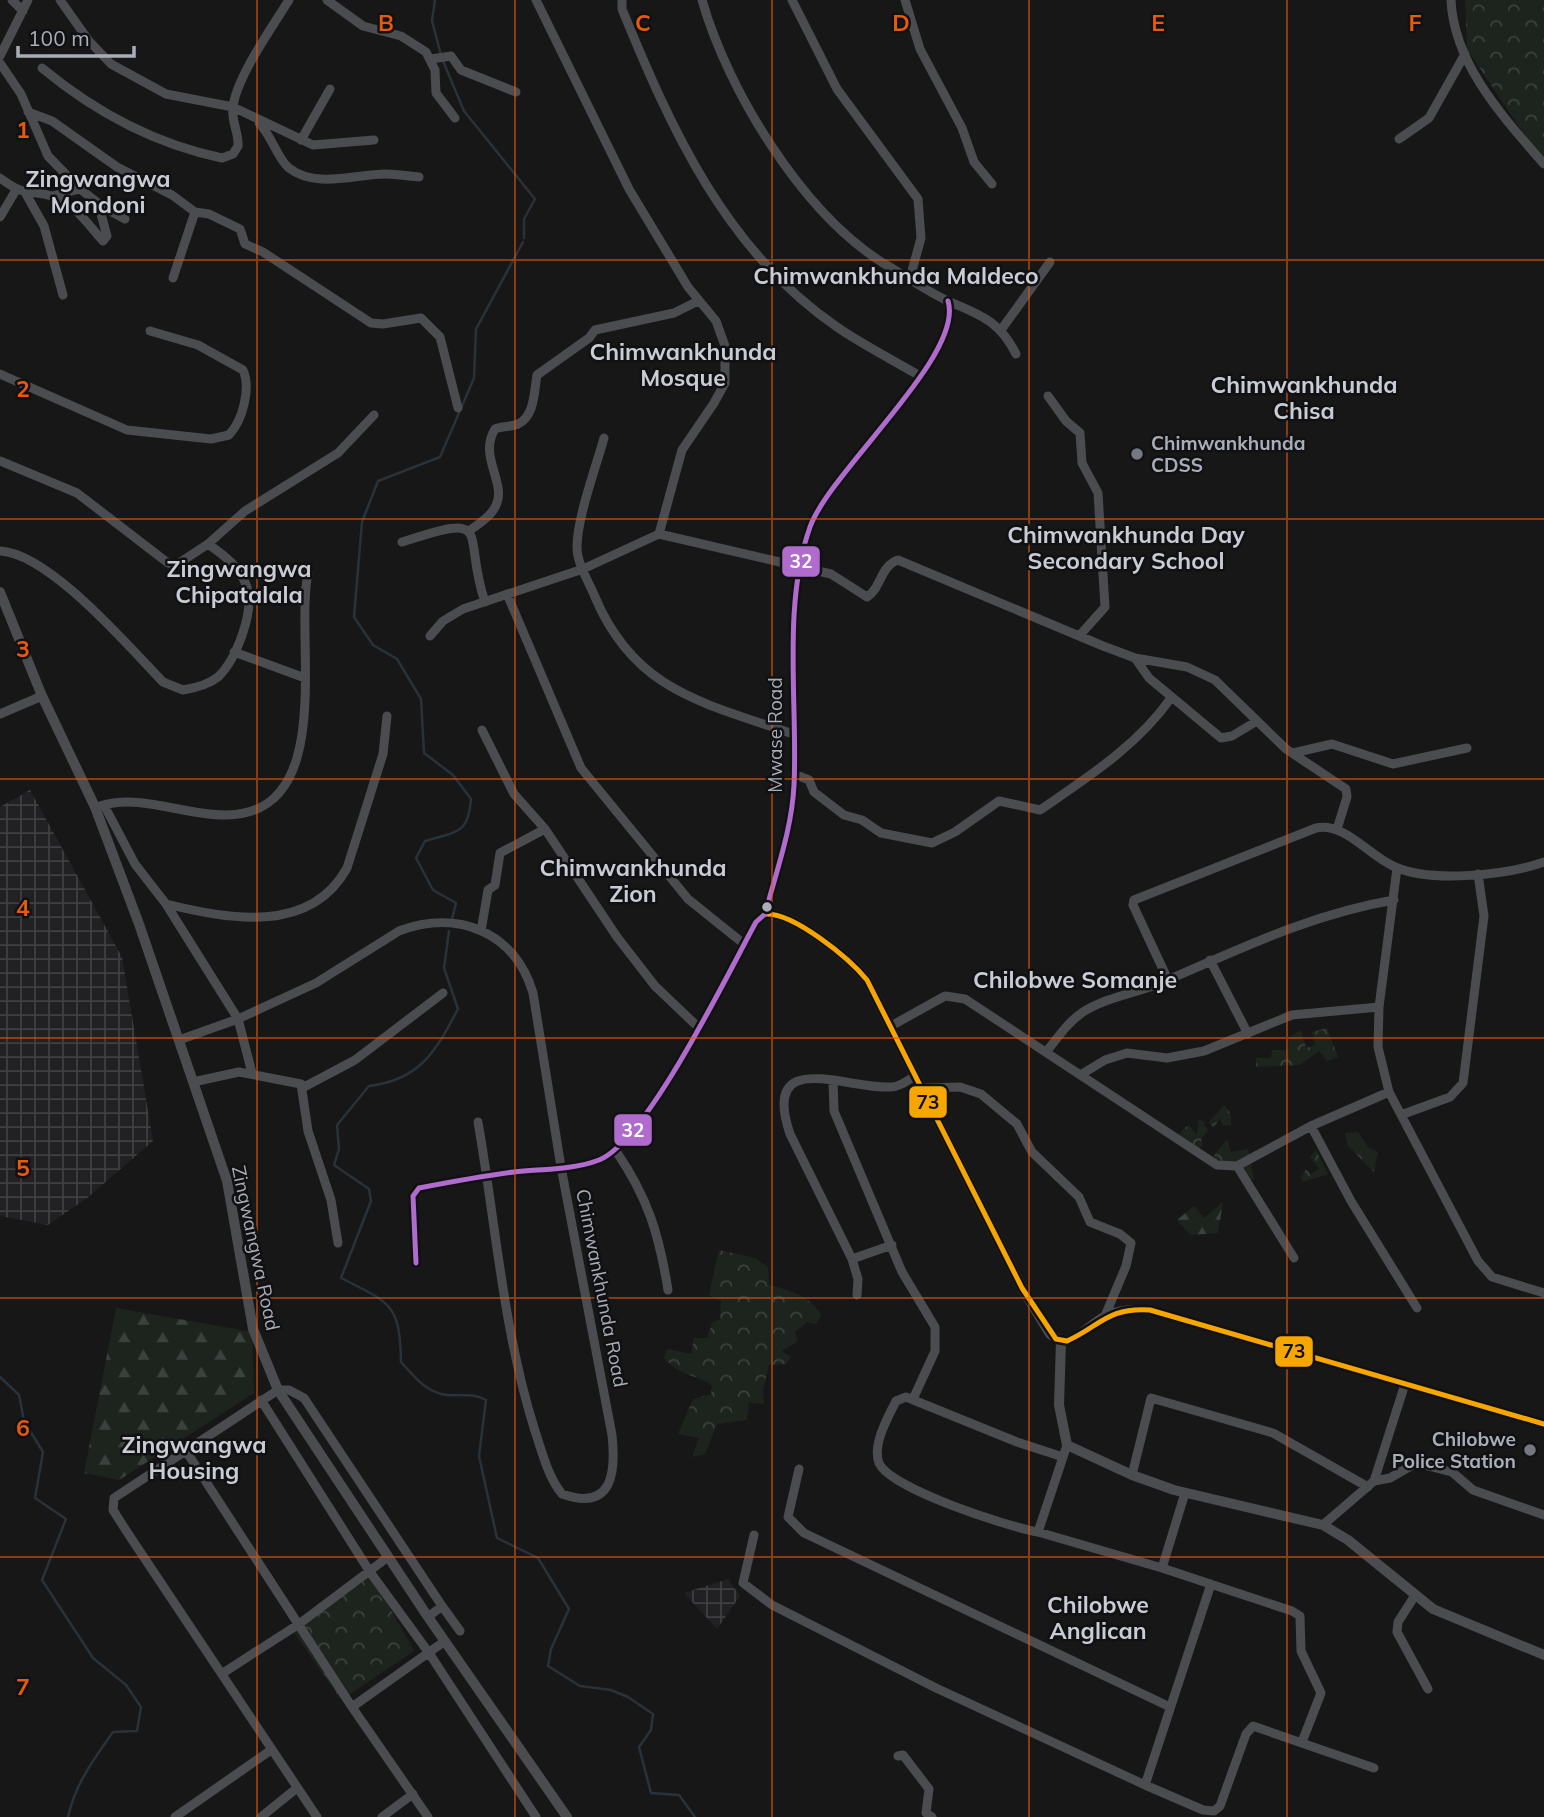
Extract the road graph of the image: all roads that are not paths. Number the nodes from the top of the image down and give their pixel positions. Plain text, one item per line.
1 (12, 0) edge
2 (28, 0) edge
3 (60, 0) edge
4 (289, 0) edge
5 (327, 0) edge
6 (537, 0) edge
7 (622, 0) edge
8 (702, 0) edge
9 (792, 0) edge
10 (905, 0) edge
11 (1451, 0) edge
12 (23, 11) junction
13 (1465, 54) junction
14 (0, 56) edge
15 (431, 58) junction
16 (0, 63) edge
17 (42, 68) dead end
18 (330, 89) dead end
19 (516, 92) dead end
20 (233, 107) junction
21 (28, 112) junction
22 (455, 118) dead end
23 (255, 119) junction
24 (1399, 139) dead end
25 (301, 140) junction
26 (374, 140) dead end
27 (1544, 164) edge
28 (419, 177) dead end
29 (0, 178) edge
30 (992, 184) dead end
31 (80, 189) junction
32 (16, 190) junction
33 (27, 195) junction
34 (52, 196) junction
35 (99, 205) junction
36 (195, 212) junction
37 (2, 214) edge
38 (125, 219) dead end
39 (1050, 262) dead end
40 (173, 278) dead end
41 (910, 278) junction
42 (63, 295) dead end
43 (698, 301) junction
44 (948, 301) junction
45 (1001, 330) junction
46 (150, 331) dead end
47 (1016, 354) dead end
48 (0, 374) edge
49 (920, 376) junction
50 (1048, 396) dead end
51 (458, 408) dead end
52 (374, 415) dead end
53 (604, 438) dead end
54 (0, 461) edge
55 (469, 531) junction
56 (659, 534) junction
57 (402, 541) dead end
58 (208, 544) junction
59 (0, 551) edge
60 (802, 568) junction
61 (583, 569) junction
62 (308, 573) dead end
63 (0, 593) edge
64 (507, 594) junction
65 (485, 602) junction
66 (4, 615) edge
67 (1080, 635) junction
68 (430, 636) dead end
69 (234, 652) junction
70 (1135, 657) junction
71 (305, 678) junction
72 (42, 696) junction
73 (1171, 698) junction
74 (0, 714) edge
75 (387, 716) dead end
76 (1257, 722) junction
77 (482, 730) dead end
78 (793, 734) junction
79 (1467, 748) dead end
80 (1293, 753) junction
81 (794, 774) junction
82 (99, 806) junction
83 (545, 829) junction
84 (1338, 829) junction
85 (1544, 862) edge
86 (1397, 868) junction
87 (1478, 874) junction
88 (1394, 900) junction
89 (166, 904) junction
90 (765, 914) junction
91 (481, 931) junction
92 (744, 944) junction
93 (1210, 960) junction
94 (1168, 980) junction
95 (443, 993) dead end
96 (1379, 1007) junction
97 (238, 1019) junction
98 (891, 1026) junction
99 (698, 1027) junction
100 (1248, 1034) junction
101 (179, 1040) junction
102 (1047, 1051) junction
103 (252, 1073) junction
104 (1082, 1074) junction
105 (915, 1076) junction
106 (833, 1080) junction
107 (193, 1082) junction
108 (304, 1087) junction
109 (922, 1088) junction
110 (1389, 1092) junction
111 (1401, 1115) junction
112 (478, 1122) dead end
113 (1311, 1126) junction
114 (616, 1151) junction
115 (1237, 1166) junction
116 (561, 1167) junction
117 (487, 1175) junction
118 (338, 1243) dead end
119 (892, 1245) junction
120 (1294, 1258) dead end
121 (852, 1259) junction
122 (416, 1263) dead end
123 (668, 1290) dead end
124 (1544, 1293) edge
125 (857, 1295) dead end
126 (1417, 1308) dead end
127 (1105, 1316) junction
128 (1061, 1341) junction
129 (1405, 1384) junction
130 (278, 1390) junction
131 (913, 1399) junction
132 (261, 1400) junction
133 (1544, 1424) edge
134 (186, 1451) junction
135 (1065, 1451) junction
136 (799, 1469) dead end
137 (1132, 1475) junction
138 (1371, 1484) junction
139 (1185, 1493) junction
140 (1544, 1515) edge
141 (1323, 1525) junction
142 (392, 1527) junction
143 (1038, 1532) junction
144 (754, 1535) dead end
145 (374, 1537) junction
146 (388, 1557) junction
147 (1162, 1568) junction
148 (370, 1572) junction
149 (1211, 1584) junction
150 (1414, 1597) junction
151 (442, 1606) junction
152 (428, 1617) junction
153 (299, 1624) junction
154 (460, 1631) dead end
155 (445, 1641) junction
156 (429, 1653) junction
157 (1544, 1655) edge
158 (223, 1673) junction
159 (1429, 1689) dead end
160 (352, 1707) junction
161 (1170, 1707) junction
162 (1302, 1742) junction
163 (271, 1749) junction
164 (898, 1756) dead end
165 (1374, 1768) dead end
166 (1145, 1785) junction
167 (297, 1788) junction
168 (413, 1794) junction
169 (175, 1817) edge
170 (261, 1817) edge
171 (317, 1817) edge
172 (382, 1817) edge
173 (428, 1817) edge
174 (536, 1817) edge
175 (567, 1817) edge
176 (932, 1817) edge

1 - 12 street
2 - 12 street
3 - 20 street
4 - 20 street
5 - 15 street
6 - 43 street
7 - 49 street
8 - 41 street
9 - 41 street
10 - 30 street
11 - 13 street
12 - 14 street
13 - 24 street
13 - 27 street
15 - 19 street
15 - 22 street
16 - 21 street
17 - 20 street
18 - 25 street
20 - 23 street
21 - 31 street
21 - 36 street
23 - 25 street
23 - 28 street
25 - 26 street
29 - 32 street
31 - 34 street
31 - 35 street
32 - 33 street
32 - 37 street
33 - 34 street
33 - 37 street
33 - 42 street
34 - 35 street
35 - 38 street
36 - 40 street
36 - 51 street
39 - 45 street
41 - 44 street
43 - 55 street
43 - 56 street
44 - 45 street
44 - 49 street, Mwase Road
45 - 47 street
46 - 48 street
49 - 60 street, Mwase Road
50 - 67 street
52 - 58 street
53 - 61 street
54 - 58 street
55 - 57 street
55 - 65 street
56 - 60 street
56 - 61 street
58 - 69 street
59 - 69 street
60 - 67 street
60 - 78 street, Mwase Road
61 - 64 street
61 - 78 street
62 - 71 street
63 - 66 street, Zingwangwa Road
64 - 65 street
64 - 92 street
65 - 68 street
66 - 72 street, Zingwangwa Road
67 - 70 street
69 - 71 street
70 - 73 street
70 - 76 street
71 - 82 street
72 - 74 street
72 - 82 street, Zingwangwa Road
73 - 76 street
73 - 81 street
75 - 89 street
76 - 80 street
77 - 83 street
78 - 81 street, Mwase Road
79 - 80 street
80 - 84 street
81 - 90 street, Mwase Road
82 - 89 street
82 - 101 street, Zingwangwa Road
83 - 91 street
83 - 99 street
84 - 86 street
84 - 94 street
85 - 87 street
86 - 87 street
86 - 88 street
87 - 111 street
88 - 93 street
88 - 96 street
89 - 97 street
90 - 92 street, Mwase Road
90 - 98 street
91 - 97 street, Chimwankhunda Road
91 - 116 street, Chimwankhunda Road
92 - 99 street, Mwase Road
93 - 94 street
93 - 100 street
94 - 102 street
95 - 108 street
96 - 100 street
96 - 110 street
97 - 101 street, Chimwankhunda Road
97 - 103 street
98 - 102 street
98 - 105 street
99 - 114 street, Mwase Road
100 - 104 street
101 - 107 street, Zingwangwa Road
102 - 104 street
103 - 107 street
103 - 108 street
104 - 115 street
105 - 106 street
105 - 109 street
106 - 119 street
106 - 121 street
107 - 130 street, Zingwangwa Road
108 - 118 street
109 - 127 street
109 - 128 street
110 - 111 street
110 - 113 street
111 - 124 street
112 - 117 street, Chimwankhunda Road
113 - 115 street
113 - 126 street
114 - 116 street, Mwase Road
114 - 123 street
115 - 120 street
116 - 117 street, Mwase Road
116 - 117 street, Chimwankhunda Road
117 - 122 street, Mwase Road
119 - 121 street
119 - 131 street
121 - 125 street
127 - 128 street
127 - 129 street
128 - 135 street
129 - 133 street
129 - 138 street
130 - 132 street
130 - 142 street
130 - 145 street, Zingwangwa Road
131 - 135 street
131 - 143 street
132 - 134 street
132 - 148 street
134 - 153 street
134 - 158 street
135 - 137 street
135 - 143 street
136 - 161 street
137 - 138 street
137 - 139 street
138 - 140 street
138 - 141 street
139 - 141 street
139 - 147 street
141 - 150 street
142 - 145 street
142 - 151 street
143 - 147 street
144 - 166 street
145 - 146 street, Zingwangwa Road
146 - 148 street
146 - 152 street, Zingwangwa Road
147 - 149 street
148 - 153 street
148 - 156 street
149 - 161 street
149 - 162 street
150 - 157 street
150 - 159 street
151 - 152 street
151 - 154 street
152 - 155 street, Zingwangwa Road
153 - 158 street
153 - 160 street
155 - 156 street
155 - 175 street, Zingwangwa Road
156 - 160 street
156 - 174 street
158 - 163 street
160 - 168 street
161 - 166 street
162 - 165 street
162 - 166 street
163 - 167 street
163 - 169 street
164 - 176 street
167 - 170 street
167 - 171 street
168 - 172 street
168 - 173 street

